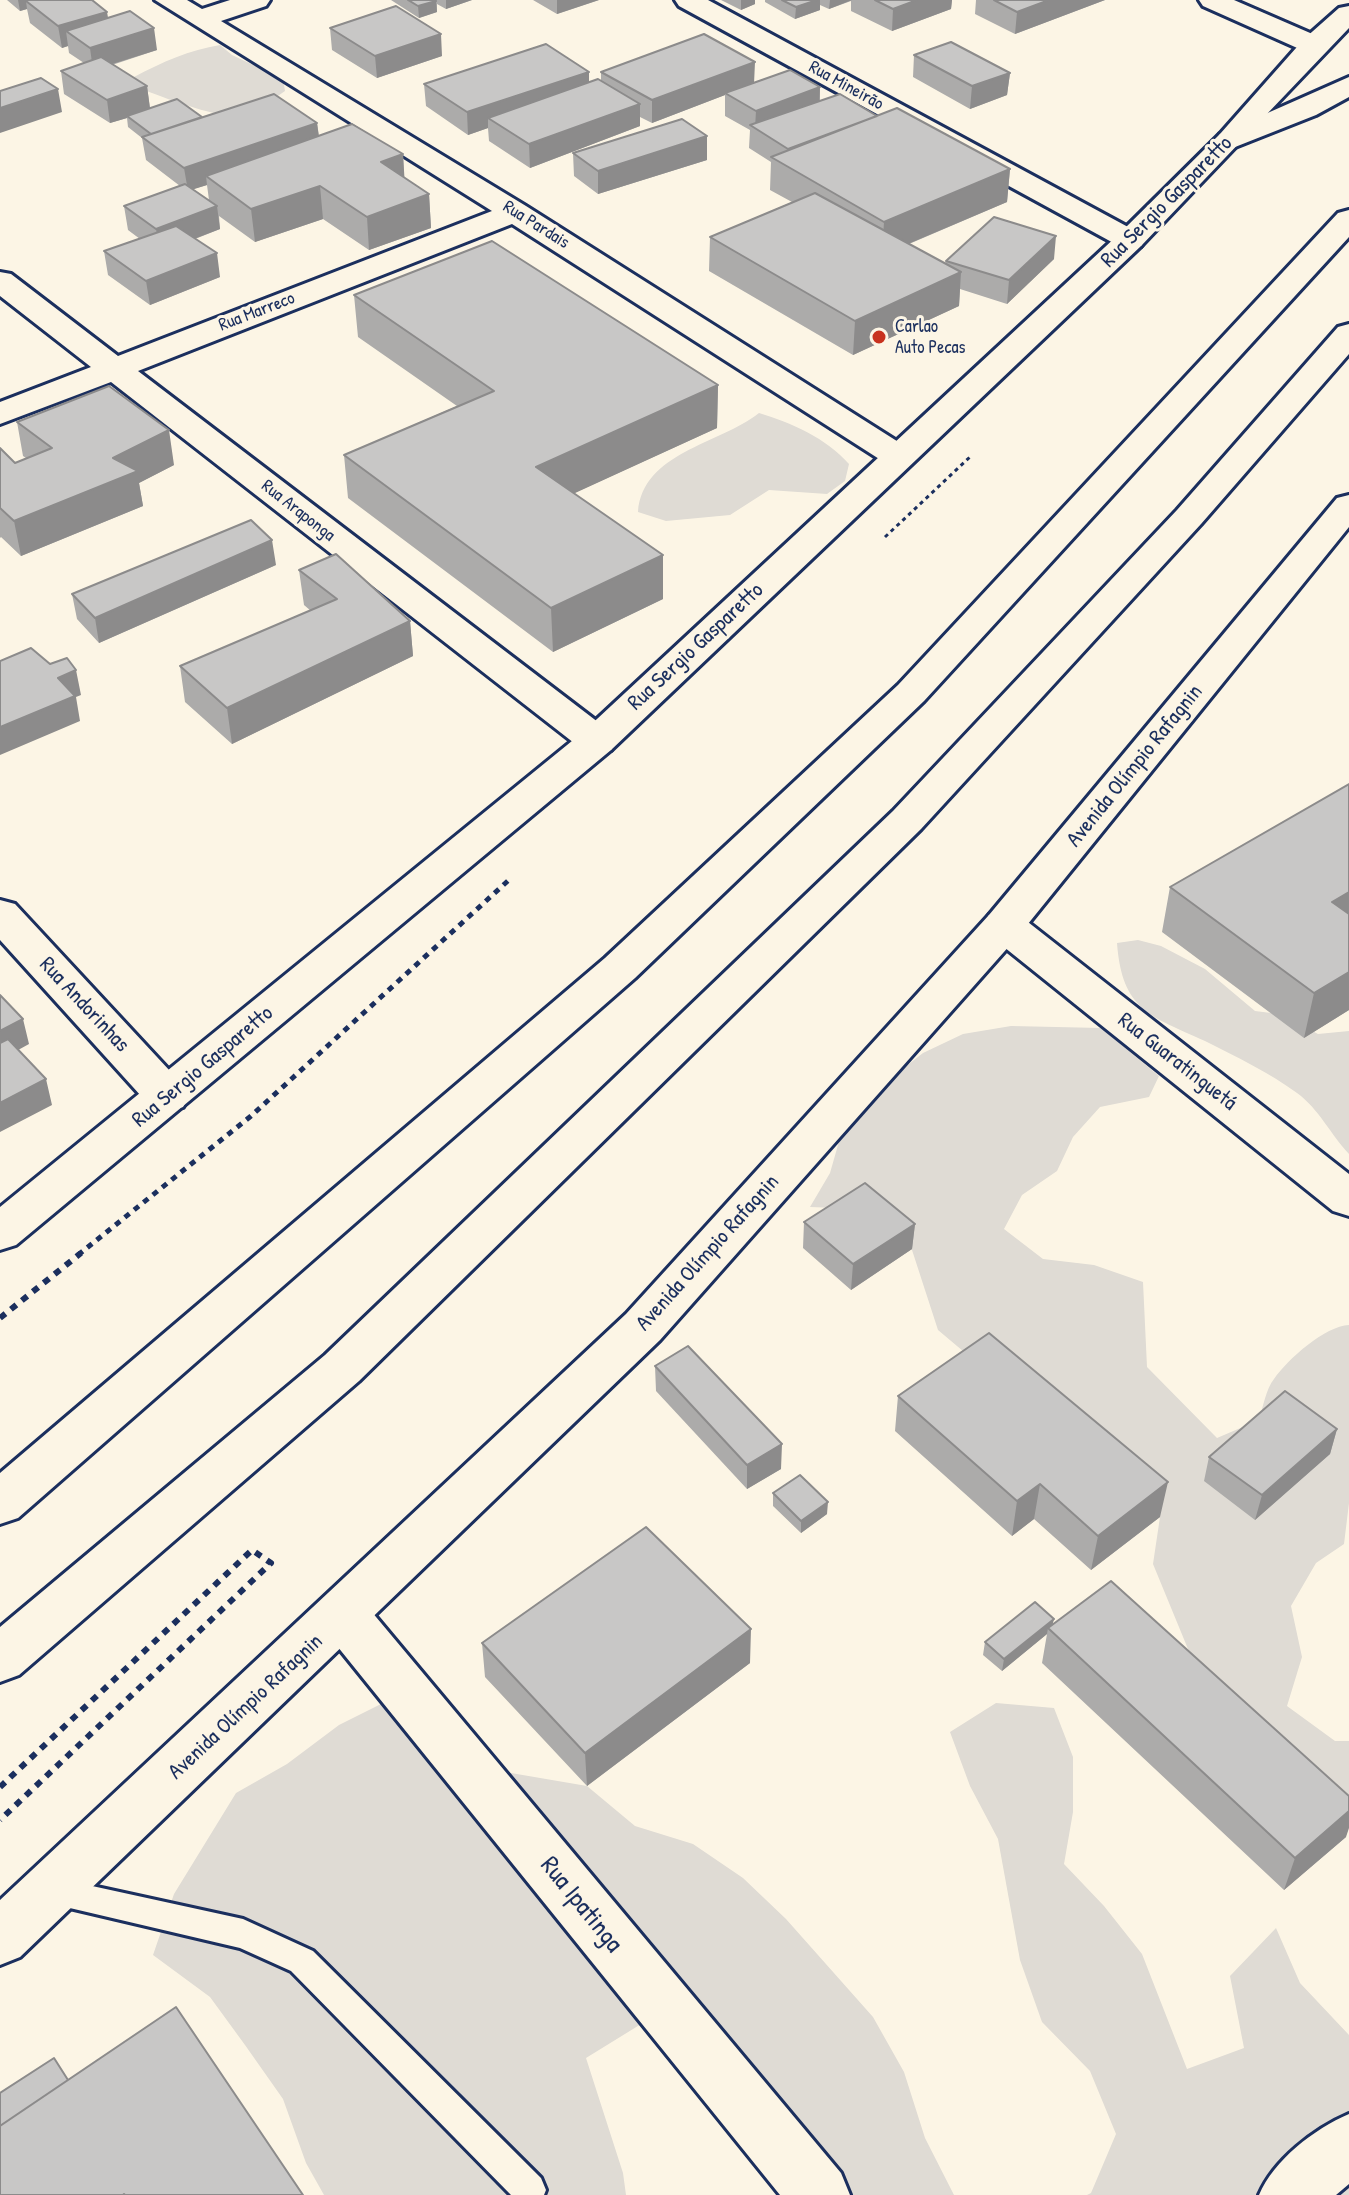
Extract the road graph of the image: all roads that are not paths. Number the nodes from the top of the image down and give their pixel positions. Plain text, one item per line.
1 (168, 0) edge
2 (257, 0) edge
3 (688, 0) edge
4 (1212, 0) edge
5 (1349, 14) edge
6 (199, 19) junction
7 (1314, 45) junction
8 (1349, 85) edge
9 (1230, 140) junction
10 (515, 212) junction
11 (1349, 219) edge
12 (1130, 240) junction
13 (0, 281) edge
14 (1349, 334) edge
15 (114, 368) junction
16 (0, 414) edge
17 (899, 457) junction
18 (1349, 505) edge
19 (597, 741) junction
20 (0, 914) edge
21 (1004, 925) junction
22 (167, 1096) junction
23 (1349, 1199) edge
24 (0, 1233) edge
25 (0, 1503) edge
26 (343, 1615) junction
27 (0, 1659) edge
28 (51, 1891) junction
29 (0, 1938) edge
30 (1349, 2144) edge
31 (529, 2190) dead end
32 (819, 2195) edge
33 (1290, 2195) edge

1 - 6 main road, Rua Pardais
2 - 6 main road
3 - 12 main road, Rua Mineirão
4 - 7 main road
5 - 7 main road, Rua Sergio Gasparetto
6 - 10 main road, Rua Pardais
7 - 9 main road, Rua Sergio Gasparetto
8 - 9 main road
9 - 12 main road, Rua Sergio Gasparetto
10 - 15 main road, Rua Marreco
10 - 17 main road, Rua Pardais
11 - 25 main road
12 - 17 main road, Rua Sergio Gasparetto
13 - 15 main road, Rua Araponga
14 - 27 main road
15 - 16 main road, Rua Marreco
15 - 19 main road, Rua Araponga
17 - 19 main road, Rua Sergio Gasparetto
18 - 21 main road, Avenida Olímpio Rafagnin
19 - 22 main road, Rua Sergio Gasparetto
20 - 22 main road, Rua Andorinhas
21 - 23 main road, Rua Guaratinguetá
21 - 26 main road, Avenida Olímpio Rafagnin
22 - 24 main road, Rua Sergio Gasparetto
26 - 28 main road, Avenida Olímpio Rafagnin
26 - 32 main road, Rua Ipatinga
28 - 29 main road, Avenida Olímpio Rafagnin
28 - 31 lane
30 - 33 main road

